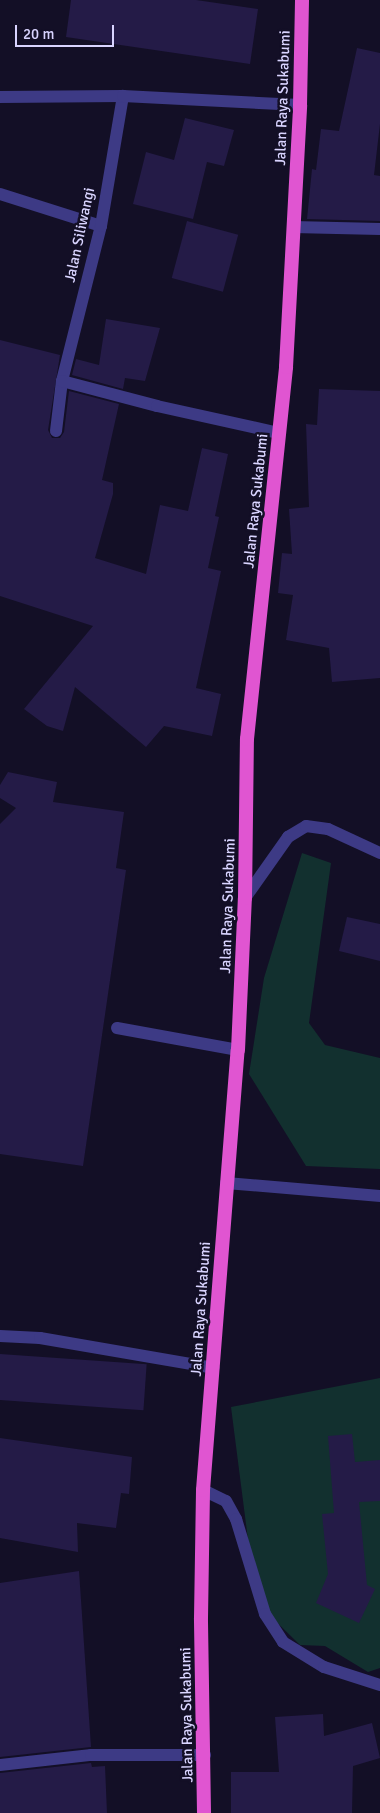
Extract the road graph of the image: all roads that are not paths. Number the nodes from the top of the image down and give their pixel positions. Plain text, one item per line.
1 (302, 0) edge
2 (124, 96) junction
3 (0, 97) edge
4 (300, 106) junction
5 (0, 194) edge
6 (101, 226) junction
7 (293, 227) junction
8 (380, 229) edge
9 (62, 381) junction
10 (56, 431) dead end
11 (279, 434) junction
12 (380, 853) edge
13 (245, 898) junction
14 (117, 1028) dead end
15 (238, 1050) junction
16 (226, 1183) junction
17 (380, 1196) edge
18 (0, 1336) edge
19 (213, 1368) junction
20 (203, 1490) junction
21 (380, 1685) edge
22 (205, 1755) junction
23 (0, 1765) edge
24 (204, 1813) edge

1 - 4 highway, Jalan Raya Sukabumi
2 - 3 street
2 - 4 street
2 - 6 street, Jalan Siliwangi
4 - 7 highway, Jalan Raya Sukabumi
5 - 6 street
6 - 9 street, Jalan Siliwangi
7 - 8 street
7 - 11 highway, Jalan Raya Sukabumi
9 - 10 street, Jalan Siliwangi
9 - 11 street
11 - 13 highway, Jalan Raya Sukabumi
12 - 13 street
13 - 15 highway, Jalan Raya Sukabumi
14 - 15 street
15 - 16 highway, Jalan Raya Sukabumi
16 - 17 street
16 - 19 highway, Jalan Raya Sukabumi
18 - 19 street
19 - 20 highway, Jalan Raya Sukabumi
20 - 21 street
20 - 22 highway, Jalan Raya Sukabumi
22 - 23 street
22 - 24 highway, Jalan Raya Sukabumi

